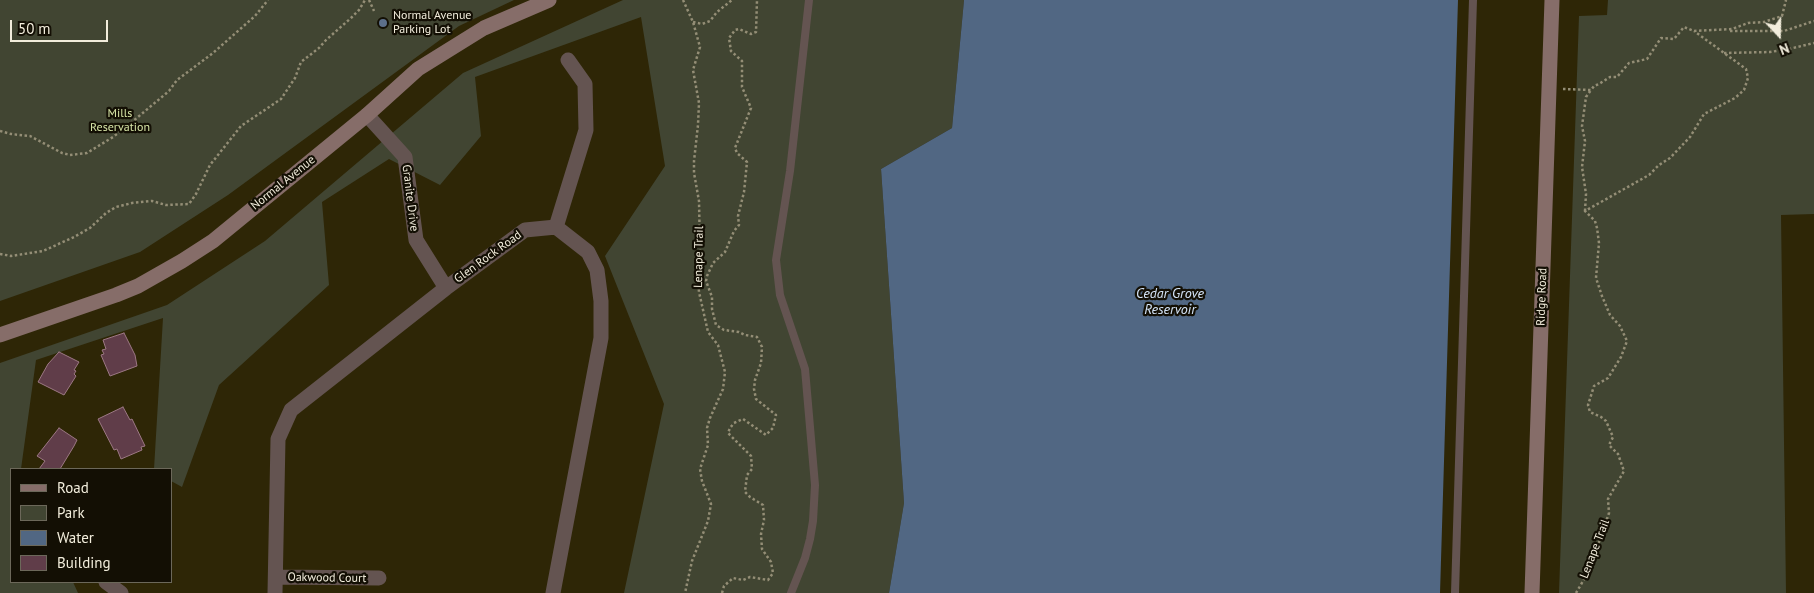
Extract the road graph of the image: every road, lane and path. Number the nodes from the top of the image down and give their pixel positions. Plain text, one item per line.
1 (268, 0) edge
2 (364, 0) edge
3 (369, 0) edge
4 (549, 0) edge
5 (683, 0) edge
6 (732, 0) edge
7 (757, 0) edge
8 (809, 0) edge
9 (1474, 0) edge
10 (1552, 0) edge
11 (1786, 0) edge
12 (374, 11) dead end
13 (1814, 21) edge
14 (693, 22) junction
15 (1694, 31) junction
16 (1814, 42) edge
17 (1723, 53) junction
18 (568, 60) dead end
19 (1549, 88) junction
20 (1591, 90) junction
21 (367, 115) junction
22 (0, 131) edge
23 (1585, 211) junction
24 (556, 227) junction
25 (0, 254) edge
26 (446, 288) junction
27 (0, 335) edge
28 (276, 577) junction
29 (379, 578) dead end
30 (107, 583) edge
31 (121, 593) edge
32 (275, 593) edge
33 (553, 593) edge
34 (685, 593) edge
35 (722, 593) edge
36 (791, 593) edge
37 (1456, 593) edge
38 (1532, 593) edge
39 (1576, 593) edge

1 - 22 path
2 - 25 path
3 - 12 path
4 - 21 street, Normal Avenue
5 - 14 path, Lenape Trail
6 - 14 path
7 - 35 path
8 - 36 lane
9 - 37 lane
10 - 19 street, Ridge Road
11 - 15 path
13 - 15 path
14 - 34 path, Lenape Trail
15 - 17 path
15 - 20 path
16 - 17 path
17 - 23 path
18 - 24 street
19 - 20 path
19 - 38 street, Ridge Road
20 - 23 path
21 - 26 street, Granite Drive
21 - 27 street, Normal Avenue
23 - 39 path, Lenape Trail
24 - 26 street, Glen Rock Road
24 - 33 street
26 - 28 street, Glen Rock Road
28 - 29 street, Oakwood Court
28 - 32 street, Glen Rock Road
30 - 31 street

